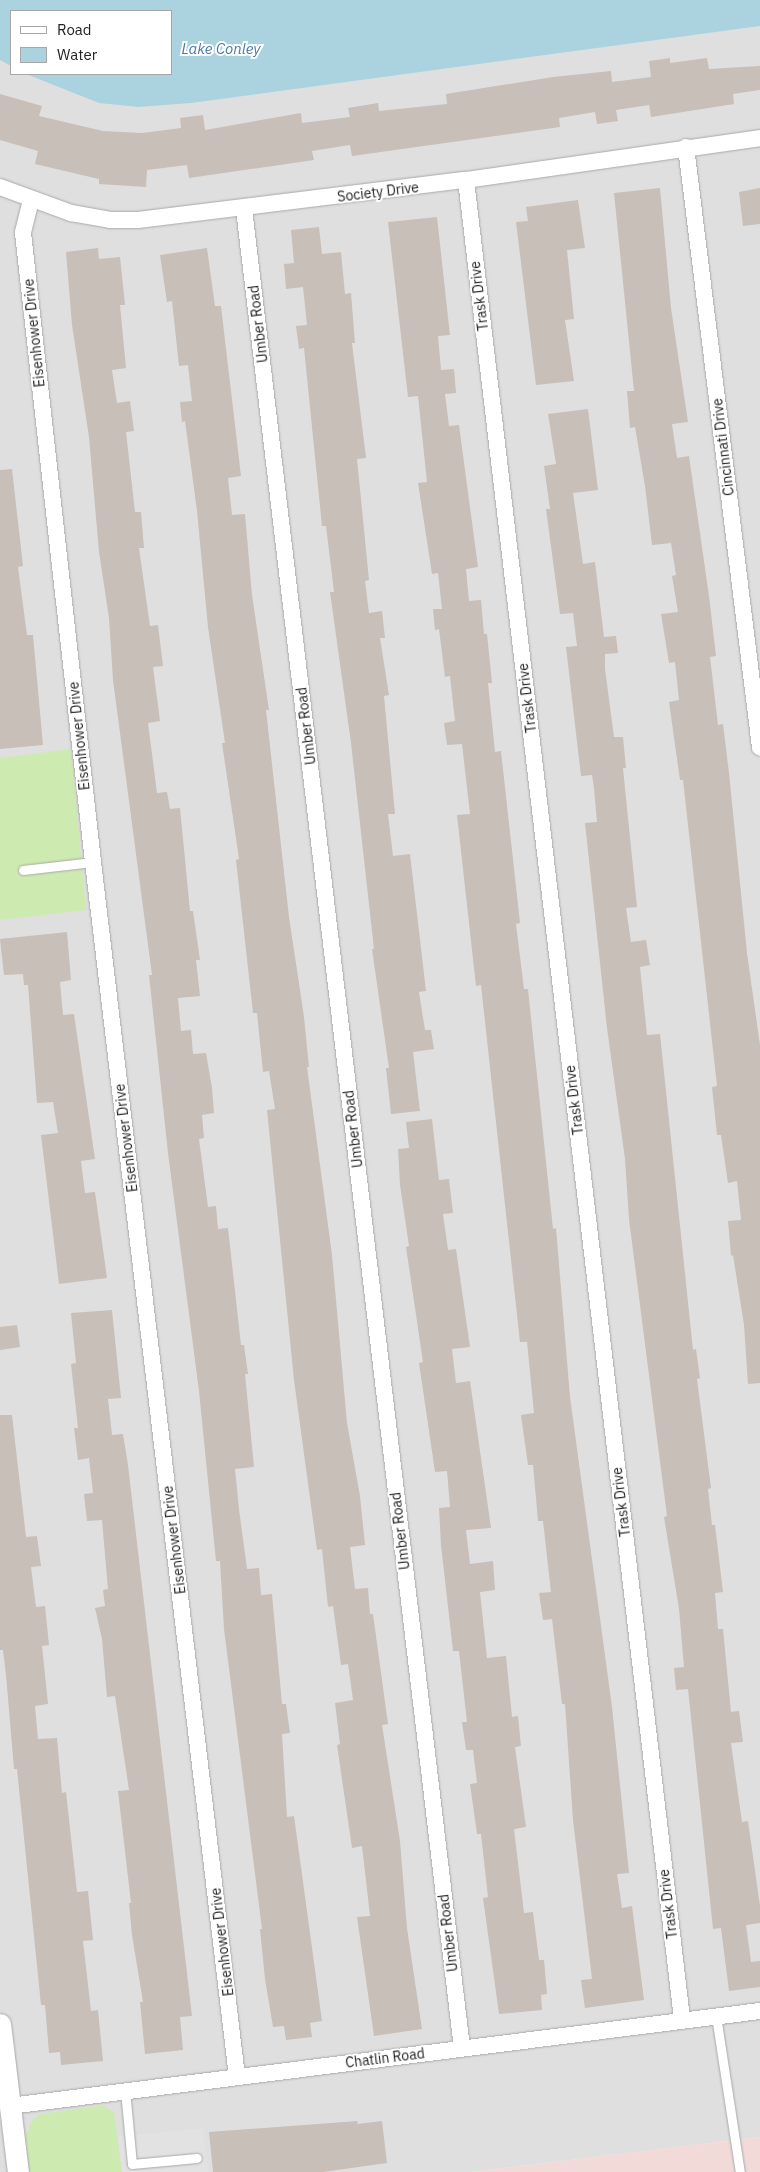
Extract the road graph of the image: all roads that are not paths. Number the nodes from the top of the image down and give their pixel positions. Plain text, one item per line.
1 (760, 138) edge
2 (686, 147) junction
3 (466, 180) junction
4 (0, 187) edge
5 (31, 200) junction
6 (244, 209) junction
7 (760, 748) edge
8 (93, 862) junction
9 (23, 870) dead end
10 (760, 2011) edge
11 (716, 2016) junction
12 (682, 2020) junction
13 (0, 2024) edge
14 (462, 2048) junction
15 (238, 2076) junction
16 (125, 2090) junction
17 (10, 2106) junction
18 (198, 2158) dead end
19 (18, 2172) edge
20 (740, 2172) edge

1 - 2 street, Society Drive
2 - 3 street, Society Drive
2 - 7 street, Cincinnati Drive
3 - 6 street, Society Drive
3 - 12 street, Trask Drive
4 - 5 street, Society Drive
5 - 6 street, Society Drive
5 - 8 street, Eisenhower Drive
6 - 14 street, Umber Road
8 - 9 lane
8 - 15 street, Eisenhower Drive
10 - 11 street, Chatlin Road
11 - 12 street, Chatlin Road
11 - 20 lane
12 - 14 street, Chatlin Road
13 - 17 street
14 - 15 street, Chatlin Road
15 - 16 street, Chatlin Road
16 - 17 street, Chatlin Road
16 - 18 lane
17 - 19 street

